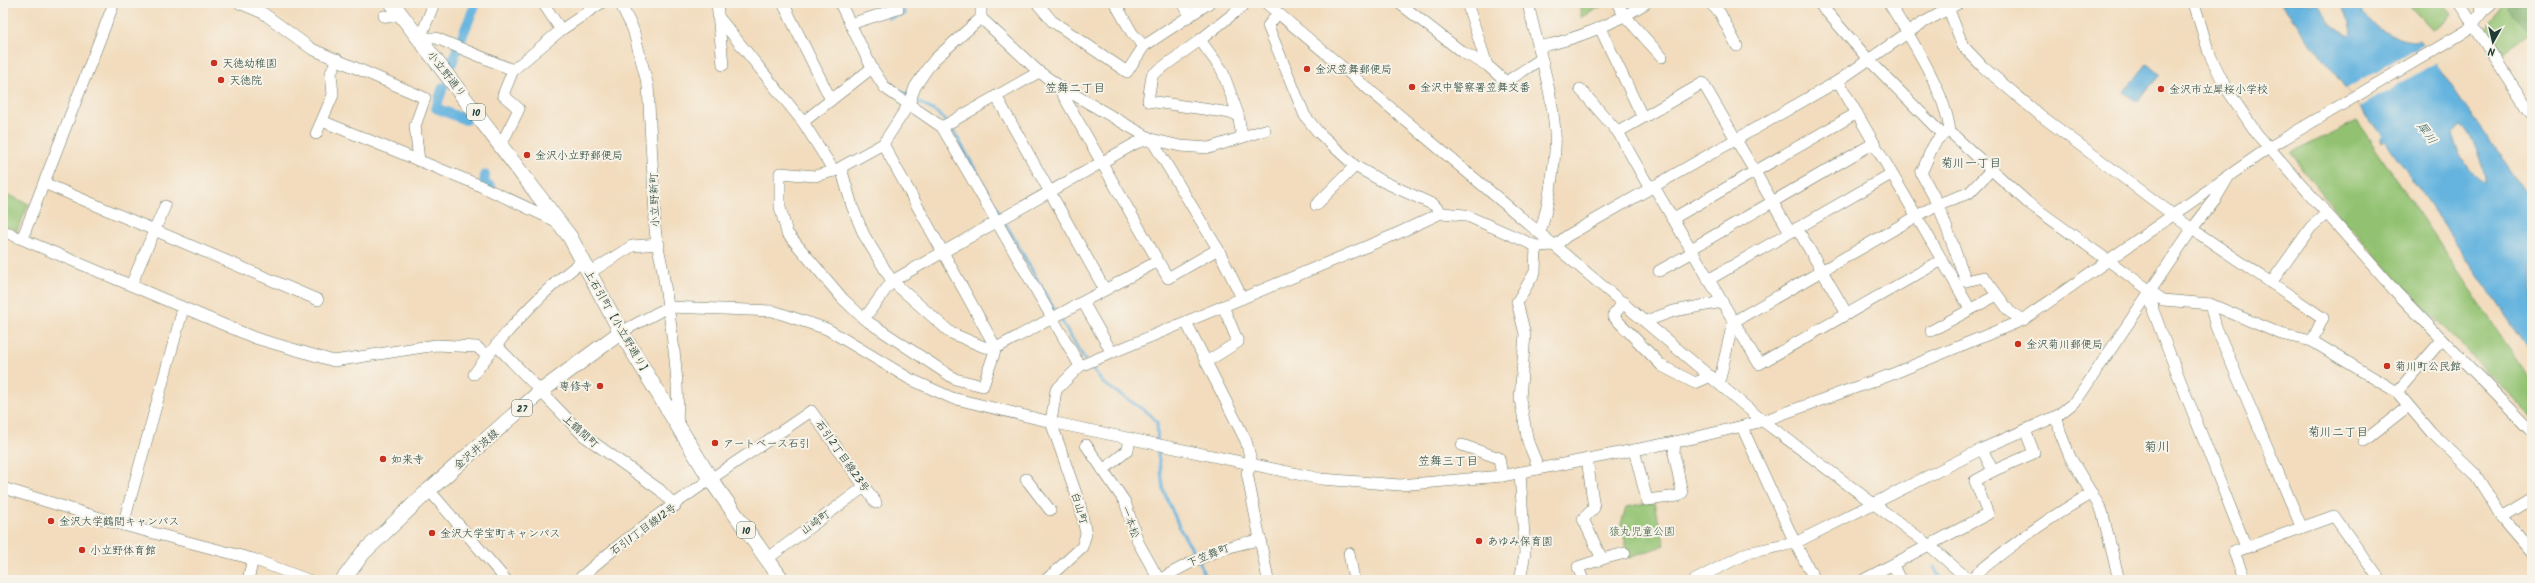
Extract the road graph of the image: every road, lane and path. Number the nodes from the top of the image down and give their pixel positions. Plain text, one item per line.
1 (114, 3) edge
2 (239, 3) edge
3 (434, 3) edge
4 (543, 3) edge
5 (601, 3) edge
6 (620, 3) edge
7 (717, 3) edge
8 (784, 3) edge
9 (840, 3) edge
10 (896, 3) edge
11 (981, 3) edge
12 (1037, 3) edge
13 (1115, 3) edge
14 (1184, 3) edge
15 (1209, 3) edge
16 (1266, 3) edge
17 (1399, 3) edge
18 (1467, 3) edge
19 (1528, 3) edge
20 (1617, 3) edge
21 (1646, 3) edge
22 (1710, 3) edge
23 (1819, 3) edge
24 (1889, 3) edge
25 (1959, 3) edge
26 (2194, 3) edge
27 (2458, 3) edge
28 (2492, 3) edge
29 (1243, 6) dead end
30 (396, 8) edge
31 (2482, 8) edge
32 (1948, 10) junction
33 (1278, 13) junction
34 (384, 16) dead end
35 (1190, 16) junction
36 (1625, 16) junction
37 (981, 18) junction
38 (720, 19) junction
39 (850, 24) junction
40 (2470, 26) junction
41 (1600, 28) junction
42 (561, 30) junction
43 (1908, 33) junction
44 (421, 40) junction
45 (1200, 40) junction
46 (1144, 46) junction
47 (1737, 46) dead end
48 (1539, 47) junction
49 (1662, 56) dead end
50 (1541, 59) junction
51 (1868, 59) junction
52 (337, 60) junction
53 (1487, 64) junction
54 (723, 65) dead end
55 (872, 68) junction
56 (513, 70) junction
57 (1039, 72) junction
58 (1838, 81) junction
59 (1059, 86) junction
60 (1580, 89) dead end
61 (996, 96) junction
62 (831, 100) junction
63 (909, 104) junction
64 (1857, 113) junction
65 (1238, 114) junction
66 (2532, 115) edge
67 (1642, 116) junction
68 (322, 121) junction
69 (803, 122) junction
70 (942, 127) junction
71 (1265, 130) dead end
72 (1618, 132) junction
73 (1946, 133) junction
74 (316, 134) dead end
75 (1242, 137) junction
76 (1736, 138) junction
77 (1151, 139) junction
78 (1874, 143) junction
79 (883, 144) junction
80 (501, 145) junction
81 (2270, 147) junction
82 (419, 161) junction
83 (1101, 163) junction
84 (1356, 166) junction
85 (837, 169) junction
86 (1992, 169) junction
87 (1755, 171) junction
88 (2231, 172) junction
89 (1892, 174) junction
90 (44, 183) junction
91 (1651, 186) junction
92 (1051, 192) junction
93 (1773, 201) junction
94 (1938, 204) junction
95 (1316, 205) dead end
96 (165, 206) dead end
97 (1440, 213) junction
98 (2175, 214) junction
99 (2326, 214) junction
100 (1917, 216) junction
101 (1672, 219) junction
102 (559, 222) junction
103 (997, 222) junction
104 (2192, 228) junction
105 (154, 230) junction
106 (1793, 230) junction
107 (3, 231) edge
108 (1540, 232) junction
109 (22, 239) junction
110 (659, 244) junction
111 (1556, 245) junction
112 (1536, 246) junction
113 (1218, 249) junction
114 (1692, 250) junction
115 (943, 252) junction
116 (1942, 260) junction
117 (2108, 260) junction
118 (1158, 261) junction
119 (586, 267) junction
120 (1659, 271) dead end
121 (1823, 271) junction
122 (1708, 280) junction
123 (892, 281) junction
124 (2271, 283) junction
125 (131, 285) junction
126 (1105, 290) junction
127 (2151, 292) junction
128 (1997, 295) junction
129 (1242, 298) junction
130 (318, 300) dead end
131 (1083, 302) junction
132 (1624, 302) junction
133 (1722, 302) junction
134 (2210, 304) junction
135 (1223, 306) junction
136 (668, 307) junction
137 (183, 309) junction
138 (1970, 309) junction
139 (1847, 314) junction
140 (1052, 318) junction
141 (864, 319) junction
142 (2023, 320) junction
143 (1646, 321) junction
144 (1186, 322) junction
145 (1733, 322) junction
146 (1931, 331) dead end
147 (621, 332) junction
148 (2312, 341) junction
149 (2441, 341) junction
150 (496, 345) junction
151 (996, 348) junction
152 (1112, 353) junction
153 (487, 356) junction
154 (1206, 362) junction
155 (1080, 366) junction
156 (474, 374) dead end
157 (1715, 380) junction
158 (540, 392) junction
159 (2397, 392) junction
160 (2407, 407) junction
161 (2057, 416) junction
162 (1763, 421) junction
163 (1052, 422) junction
164 (677, 425) junction
165 (1742, 426) junction
166 (2025, 430) junction
167 (2532, 431) edge
168 (1130, 438) junction
169 (2364, 441) dead end
170 (1675, 442) junction
171 (1462, 445) dead end
172 (1086, 446) dead end
173 (1982, 449) junction
174 (1634, 450) junction
175 (1587, 459) junction
176 (1252, 464) junction
177 (1539, 469) junction
178 (1103, 470) junction
179 (1993, 471) junction
180 (1520, 472) junction
181 (1502, 476) junction
182 (1026, 479) dead end
183 (711, 480) junction
184 (864, 486) junction
185 (3, 488) edge
186 (429, 490) junction
187 (2092, 493) junction
188 (2532, 499) edge
189 (876, 503) dead end
190 (1874, 503) junction
191 (675, 506) junction
192 (1050, 510) dead end
193 (2502, 517) junction
194 (123, 525) junction
195 (2301, 526) junction
196 (1261, 540) junction
197 (1795, 543) junction
198 (1930, 546) junction
199 (2246, 547) junction
200 (2532, 552) edge
201 (1349, 553) dead end
202 (1625, 553) dead end
203 (253, 559) junction
204 (767, 559) junction
205 (1602, 560) junction
206 (1893, 565) junction
207 (248, 580) edge
208 (308, 580) edge
209 (343, 580) edge
210 (506, 580) edge
211 (578, 580) edge
212 (782, 580) edge
213 (1046, 580) edge
214 (1159, 580) edge
215 (1268, 580) edge
216 (1354, 580) edge
217 (1520, 580) edge
218 (1583, 580) edge
219 (1695, 580) edge
220 (1815, 580) edge
221 (1863, 580) edge
222 (1900, 580) edge
223 (1969, 580) edge
224 (2119, 580) edge
225 (2245, 580) edge
226 (2380, 580) edge

1 - 90 street
2 - 52 street
3 - 44 street
4 - 42 street
5 - 42 street
6 - 110 street, 小立野新町
7 - 38 street
8 - 62 street
9 - 39 street
10 - 39 street
11 - 37 street
12 - 46 street
13 - 46 street
14 - 35 street
15 - 35 street
16 - 33 street
17 - 53 street
18 - 53 street
19 - 48 street
20 - 36 street
21 - 36 street
22 - 47 street
23 - 51 street
24 - 43 street
25 - 32 street
26 - 81 street
27 - 40 street
28 - 31 street
29 - 45 street
30 - 34 street
30 - 44 main road, 小立野通り / 10
31 - 40 street
32 - 43 street
32 - 98 street
33 - 84 street
33 - 108 street
35 - 46 street
36 - 41 street
36 - 49 street
37 - 57 street
37 - 63 street
38 - 54 street
38 - 69 street
39 - 55 street
40 - 66 street
40 - 81 street
41 - 48 street
41 - 67 street
42 - 56 street
43 - 51 street
43 - 73 street
44 - 56 street
44 - 80 main road, 小立野通り / 10
45 - 65 street
45 - 65 street
48 - 50 street
50 - 53 street
50 - 108 street
51 - 58 street
51 - 73 street
52 - 68 street
52 - 82 street
55 - 62 street
55 - 63 street
56 - 80 street
57 - 59 street
57 - 61 street
58 - 64 street
58 - 76 street
59 - 77 street
59 - 83 street
60 - 72 street
61 - 70 street
61 - 92 street
62 - 69 street
63 - 70 street
63 - 79 street
64 - 78 street
64 - 87 street
65 - 75 street
67 - 72 street
67 - 76 street
68 - 74 street
68 - 82 street
69 - 85 street
70 - 103 street
71 - 75 street
72 - 91 street
73 - 86 street
73 - 94 street
75 - 77 street
76 - 87 street
76 - 91 street
77 - 83 street
77 - 113 street
78 - 89 street
78 - 93 street
79 - 85 street
79 - 115 street
80 - 102 main road, 小立野通り / 10
81 - 88 street
81 - 99 street
82 - 102 street
83 - 92 street
83 - 118 street
84 - 95 street
84 - 97 street
85 - 123 street
85 - 141 street
86 - 94 street
86 - 117 street
87 - 93 street
87 - 101 street
88 - 98 street
88 - 104 street
89 - 100 street
89 - 106 street
90 - 105 street
90 - 109 street
91 - 101 street
91 - 111 street
92 - 103 street
92 - 126 street
93 - 106 street
93 - 114 street
94 - 100 street
94 - 128 street
96 - 105 street
97 - 112 street
97 - 129 street
98 - 104 street
98 - 117 street
99 - 124 street
99 - 149 street
100 - 116 street
100 - 121 street
101 - 114 street
102 - 119 main road, 上石引町【小立野通り】 / 10
103 - 115 street
103 - 140 street
104 - 124 street
104 - 127 street
105 - 125 street
105 - 130 street
106 - 121 street
106 - 122 street
107 - 109 street
108 - 111 street
109 - 125 street
110 - 119 street
110 - 136 street, 小立野新町
111 - 112 street
111 - 132 street
112 - 177 street
113 - 118 street
113 - 129 street
114 - 120 street
114 - 122 street
115 - 123 street
115 - 151 street
116 - 138 street
116 - 139 street
117 - 127 street
117 - 142 street
118 - 126 street
119 - 147 main road, 上石引町【小立野通り】 / 10
119 - 150 street
121 - 139 street
121 - 145 street
122 - 133 street
123 - 141 street
123 - 151 street
124 - 148 street
125 - 137 street
126 - 131 street
127 - 134 street
127 - 161 street
127 - 199 street
128 - 138 street
128 - 142 street
129 - 135 street
131 - 140 street
131 - 152 street
132 - 143 street
132 - 157 street
133 - 143 street
133 - 145 street
134 - 148 street
134 - 195 street
135 - 144 street
135 - 154 street
136 - 147 street
136 - 163 street
136 - 164 street, 小立野新町
137 - 153 street
137 - 194 street
138 - 146 street
139 - 145 street
140 - 151 street
140 - 155 street
141 - 151 street
142 - 162 street
143 - 157 street
144 - 152 street
144 - 154 street
145 - 157 street
147 - 158 main road, 金沢井波線 / 27
147 - 164 main road, 上石引町【小立野通り】 / 10
148 - 159 street
149 - 159 street
149 - 167 street
150 - 153 street
150 - 158 street, 上鶴間町
152 - 155 street
153 - 156 street
154 - 176 street
155 - 163 street
157 - 162 street
158 - 186 main road, 金沢井波線 / 27
158 - 191 street, 上鶴間町
159 - 160 street
160 - 169 street
160 - 193 street
161 - 166 street
161 - 187 street
162 - 165 street
162 - 190 street
163 - 168 street
163 - 213 street, 白山町
164 - 183 main road, 10
165 - 170 street
165 - 197 street
166 - 173 street
166 - 179 street
168 - 176 street
168 - 178 street
170 - 174 street
170 - 174 street
171 - 181 street
172 - 178 street, 一本松
173 - 179 street
173 - 190 street
174 - 175 street
175 - 177 street
175 - 205 street
176 - 181 street
176 - 196 street
177 - 180 street
178 - 214 street, 一本松
179 - 198 street
180 - 181 street
180 - 217 street
182 - 192 street
183 - 184 street, 石引2丁目線23号
183 - 191 street, 石引1丁目線12号
183 - 204 main road, 10
184 - 189 street, 石引2丁目線23号
184 - 204 street, 山崎町
185 - 194 street
186 - 209 main road, 金沢井波線 / 27
186 - 210 street
187 - 223 street
187 - 224 street
188 - 193 street
190 - 197 street
190 - 198 street
191 - 211 street, 石引1丁目線12号
193 - 200 street
194 - 203 street
195 - 199 street
195 - 226 street
196 - 214 street, 下笠舞町
196 - 215 street
197 - 219 street
197 - 220 street
198 - 206 street
198 - 223 street
199 - 225 street
201 - 216 street
202 - 205 street
203 - 207 street
203 - 208 street
204 - 212 main road, 10
205 - 218 street
206 - 221 street
206 - 222 street

